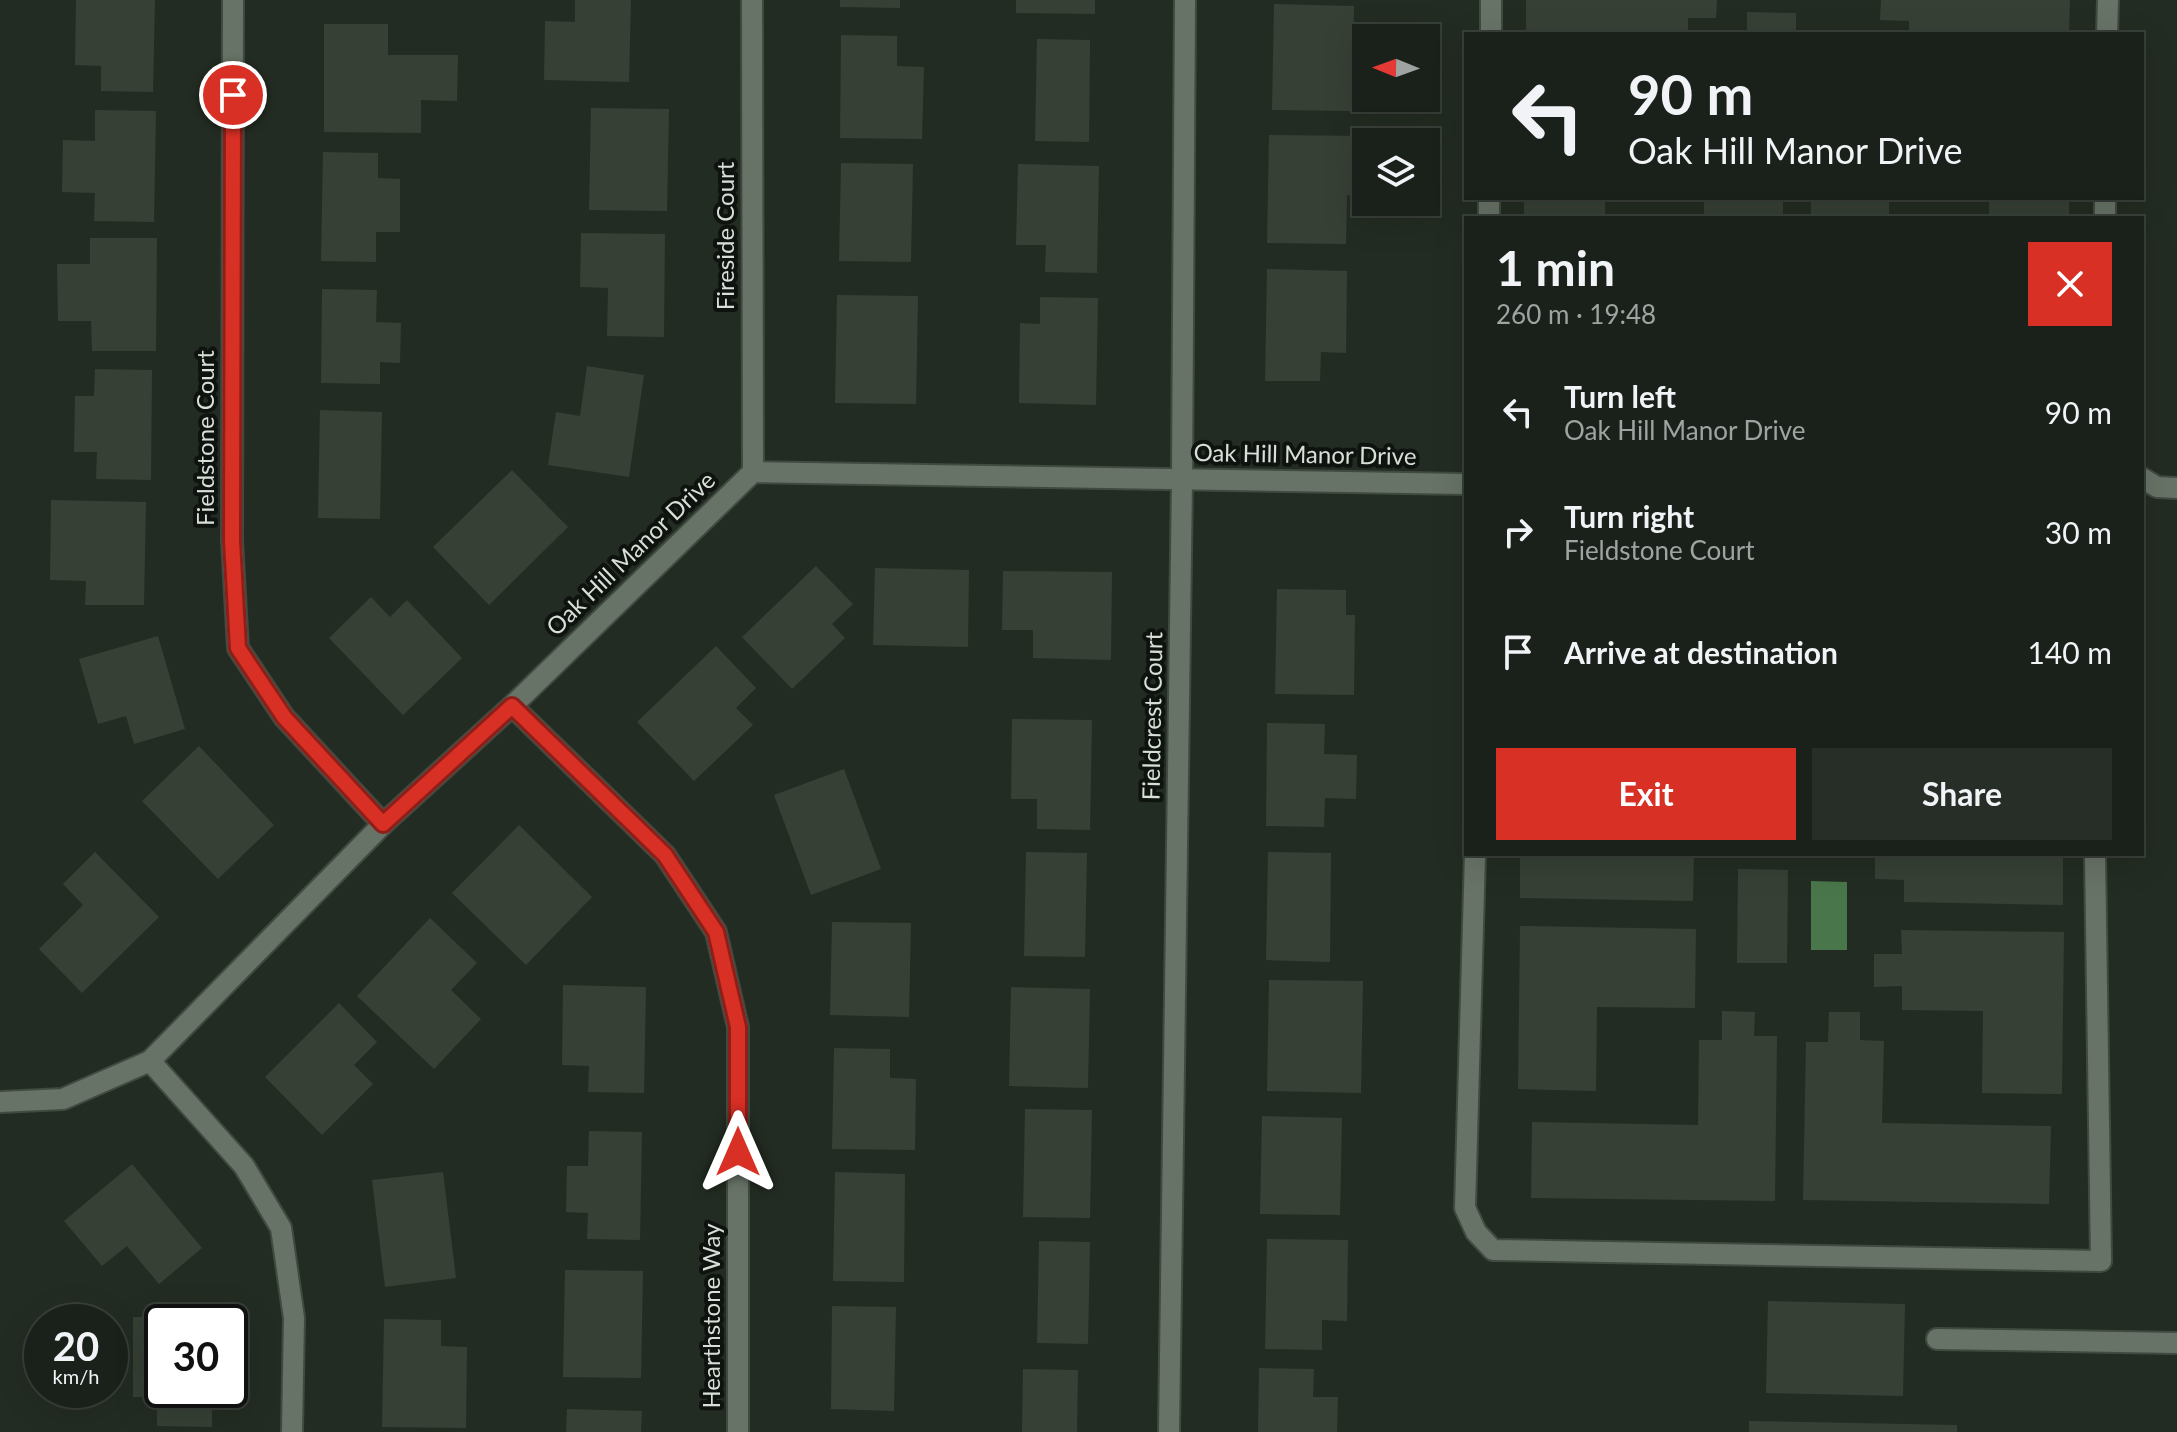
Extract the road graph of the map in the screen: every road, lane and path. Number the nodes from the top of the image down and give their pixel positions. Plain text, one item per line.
1 (233, 0) edge
2 (752, 0) edge
3 (1185, 0) edge
4 (1491, 0) edge
5 (2108, 0) edge
6 (1491, 32) edge
7 (2107, 32) edge
8 (753, 472) junction
9 (1182, 480) junction
10 (1464, 484) edge
11 (512, 706) junction
12 (383, 824) junction
13 (1475, 856) edge
14 (2095, 856) edge
15 (150, 1061) junction
16 (0, 1102) edge
17 (1937, 1339) dead end
18 (2177, 1343) edge
19 (292, 1432) edge
20 (738, 1432) edge
21 (1169, 1432) edge

1 - 12 street, Fieldstone Court
2 - 8 street, Fireside Court
3 - 9 street, Fieldcrest Court
4 - 6 street
5 - 7 street
8 - 9 street, Oak Hill Manor Drive
8 - 11 street, Oak Hill Manor Drive
9 - 10 street, Oak Hill Manor Drive
9 - 21 street, Fieldcrest Court
11 - 12 street, Oak Hill Manor Drive
11 - 20 street, Hearthstone Way
12 - 15 street, Oak Hill Manor Drive
13 - 14 street
15 - 16 street, Oak Hill Manor Drive
15 - 19 street
17 - 18 street

